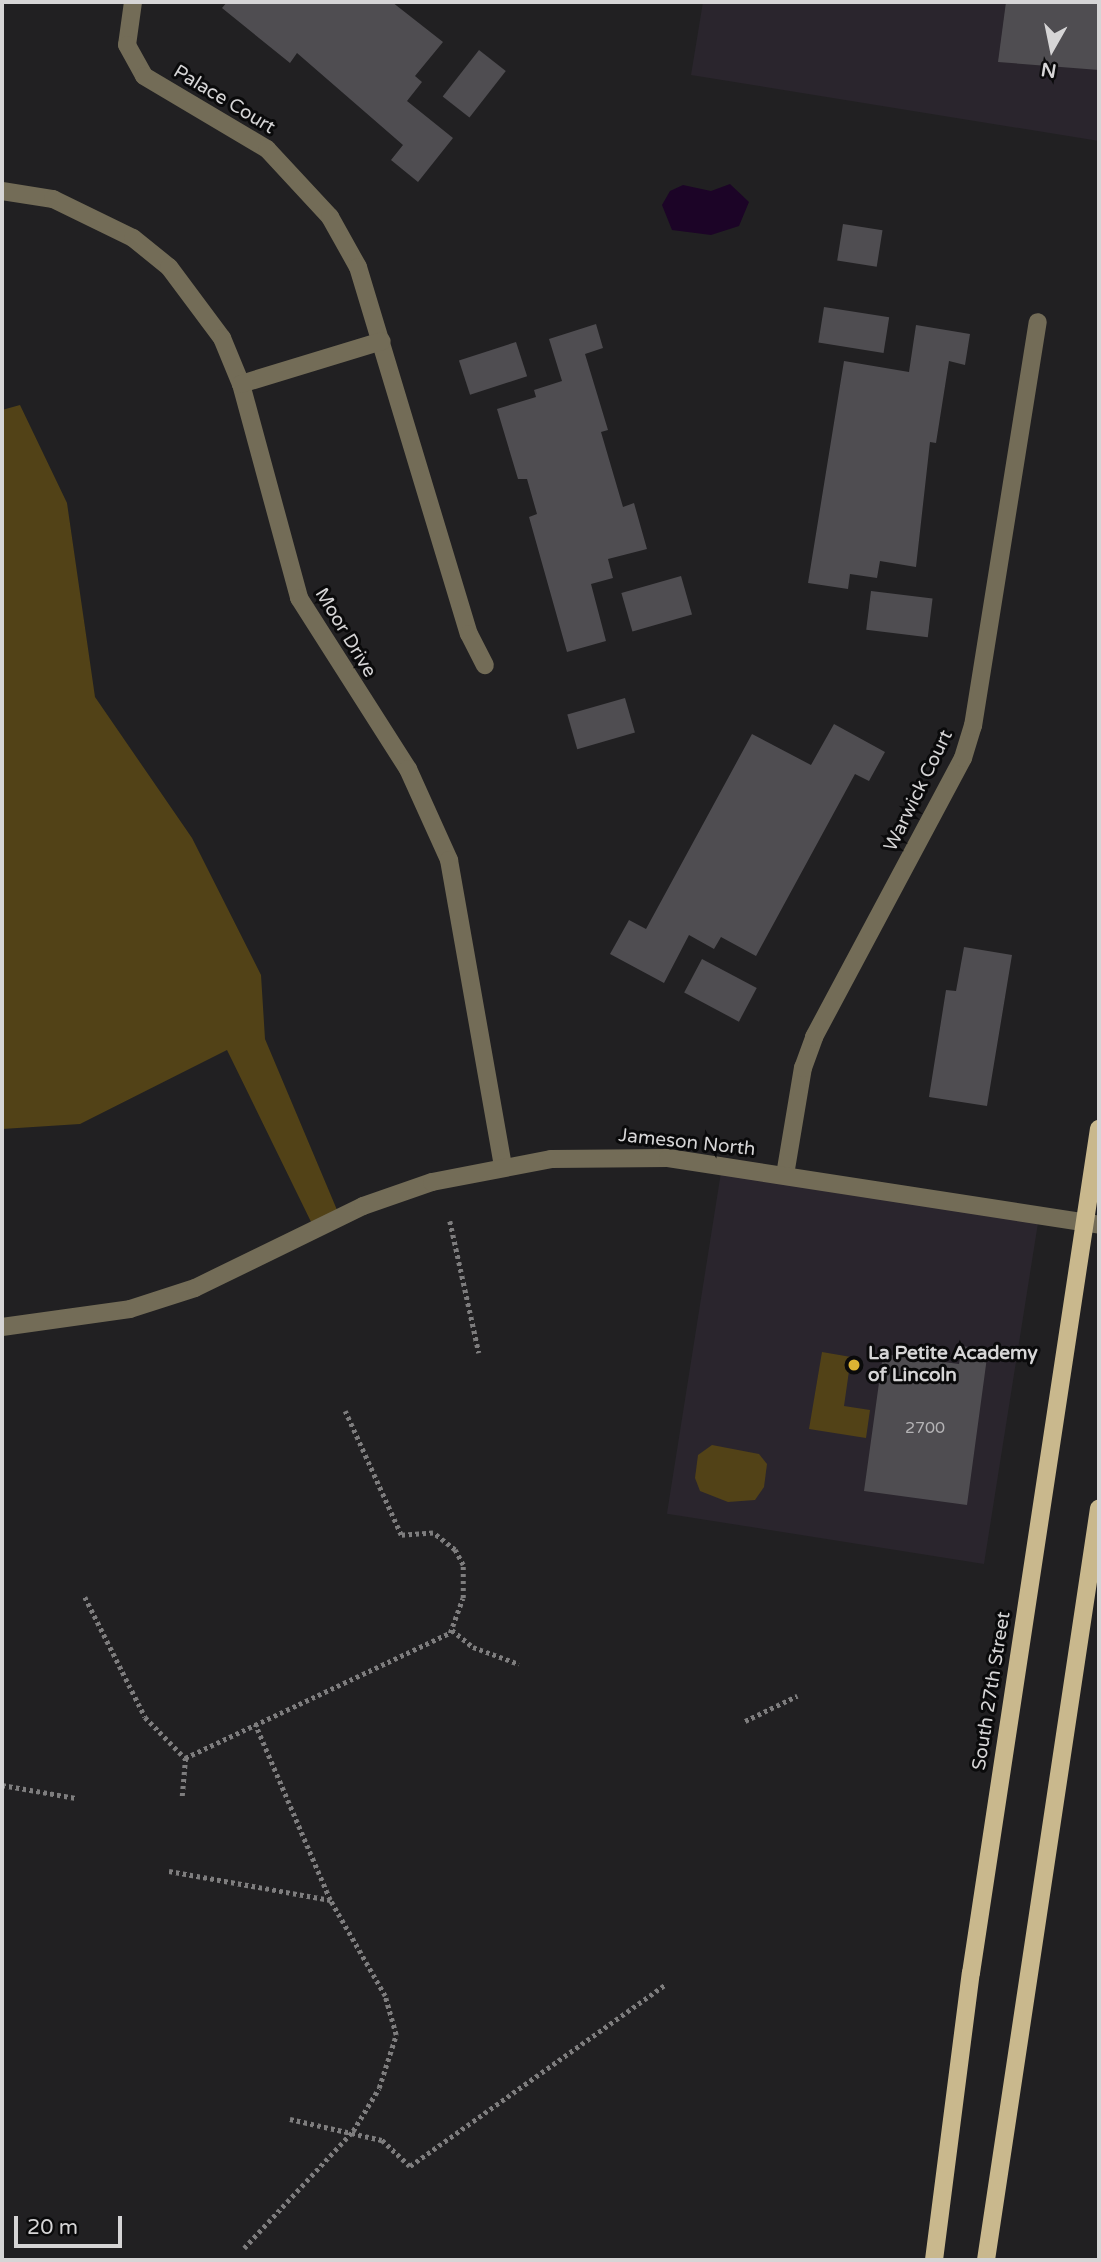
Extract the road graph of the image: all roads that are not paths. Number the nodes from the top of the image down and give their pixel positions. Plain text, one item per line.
1 (133, 2) edge
2 (2, 191) edge
3 (1038, 322) dead end
4 (382, 341) junction
5 (241, 384) junction
6 (485, 666) dead end
7 (1099, 1129) edge
8 (503, 1165) junction
9 (785, 1175) junction
10 (1092, 1224) edge
11 (2, 1327) edge
12 (1099, 1508) edge
13 (934, 2260) edge
14 (986, 2260) edge

1 - 4 street, Palace Court
2 - 5 street, Moor Drive
3 - 9 street, Warwick Court
4 - 5 street
4 - 6 street, Palace Court
5 - 8 street, Moor Drive
7 - 10 main road, South 27th Street
8 - 9 street, Jameson North
8 - 11 street, Jameson North
9 - 10 street, Jameson North
10 - 13 main road, South 27th Street
12 - 14 main road

